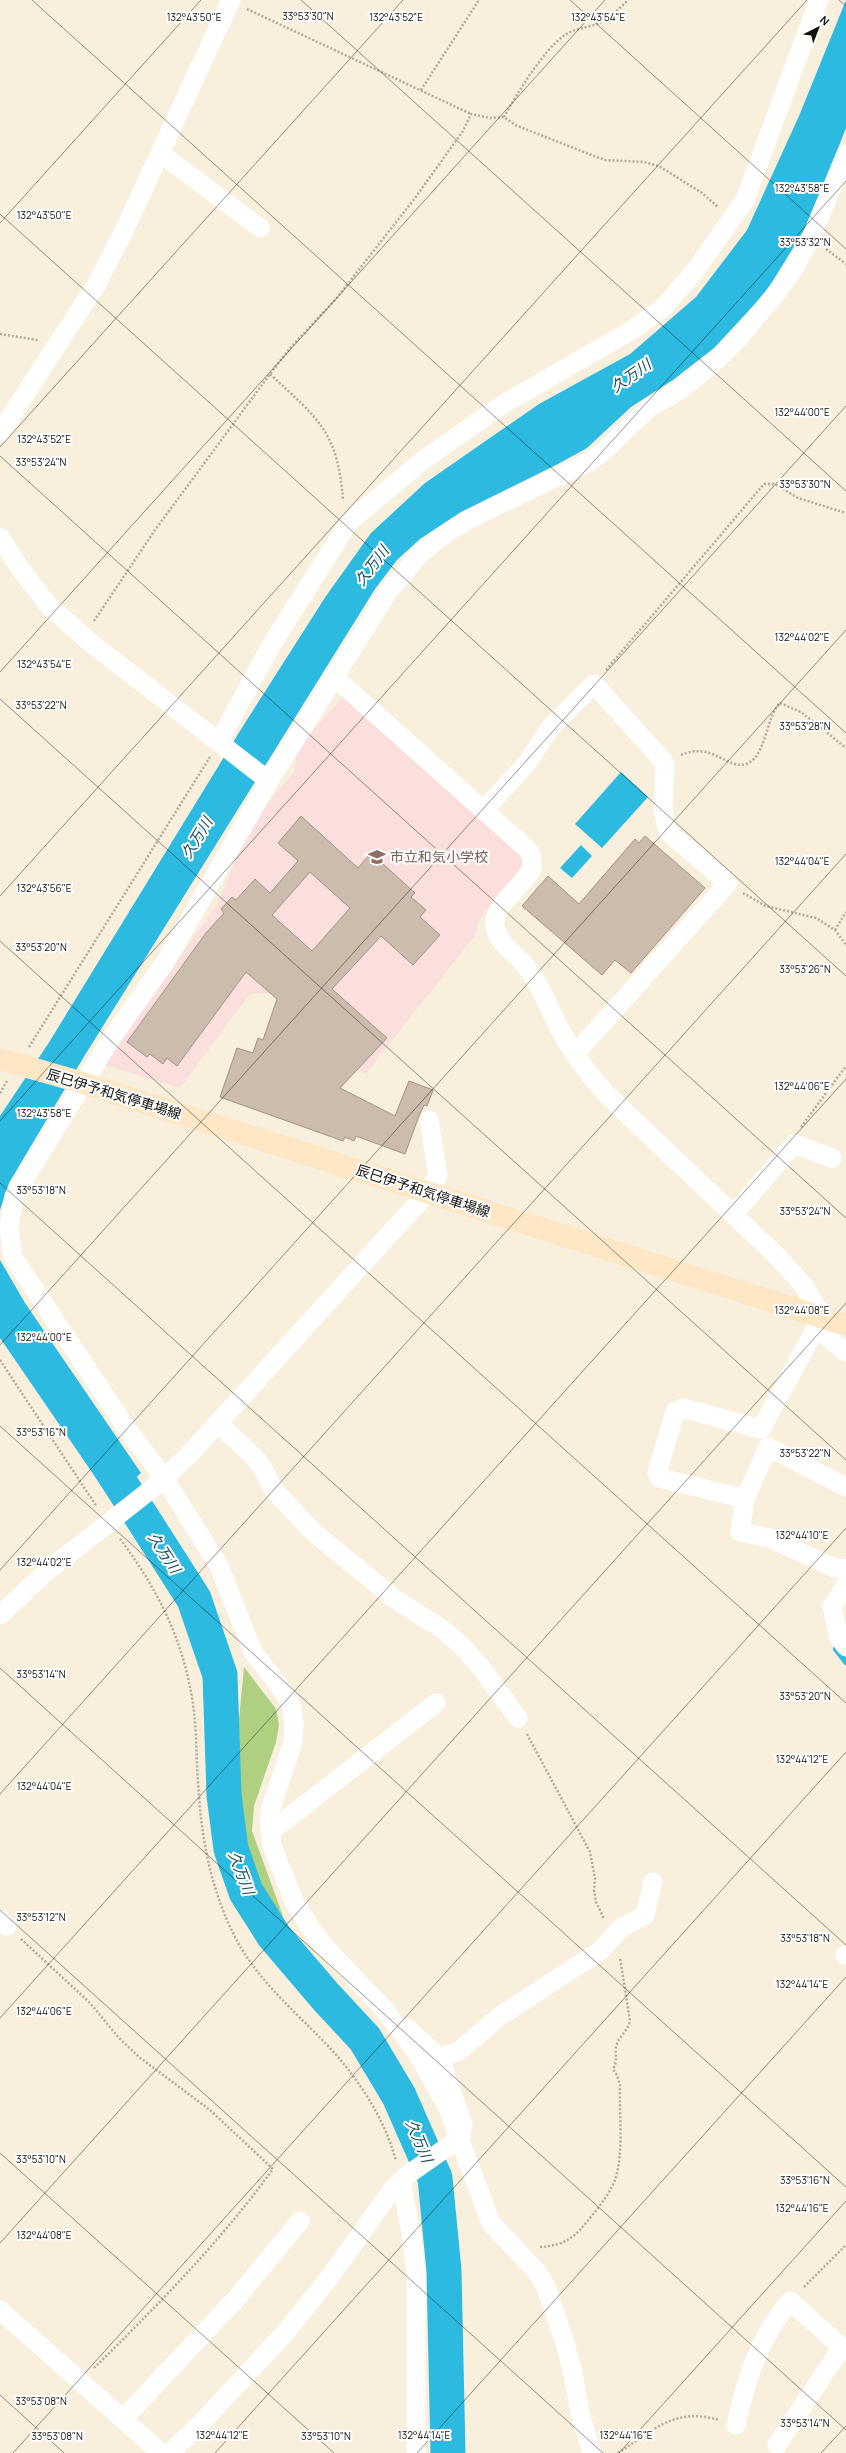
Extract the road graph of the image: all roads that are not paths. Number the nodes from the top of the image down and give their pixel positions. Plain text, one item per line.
1 (819, 0) edge
2 (231, 1) edge
3 (160, 153) junction
4 (846, 154) edge
5 (260, 228) dead end
6 (0, 433) edge
7 (0, 537) edge
8 (333, 676) junction
9 (221, 743) junction
10 (266, 778) junction
11 (485, 809) junction
12 (575, 1054) junction
13 (13, 1063) edge
14 (78, 1081) junction
15 (430, 1120) dead end
16 (832, 1158) dead end
17 (427, 1193) junction
18 (733, 1215) junction
19 (819, 1323) junction
20 (846, 1325) edge
21 (846, 1352) edge
22 (218, 1423) junction
23 (761, 1429) junction
24 (768, 1447) junction
25 (159, 1483) junction
26 (846, 1487) edge
27 (745, 1500) junction
28 (845, 1572) edge
29 (0, 1615) edge
30 (846, 1647) edge
31 (436, 1703) dead end
32 (518, 1718) road end
33 (270, 1832) junction
34 (653, 1882) dead end
35 (384, 2009) junction
36 (440, 2058) junction
37 (456, 2140) junction
38 (403, 2178) junction
39 (300, 2221) dead end
40 (0, 2310) edge
41 (844, 2349) edge
42 (123, 2419) junction
43 (736, 2425) road end
44 (777, 2445) dead end
45 (161, 2453) edge
46 (170, 2453) edge
47 (416, 2453) edge
48 (592, 2453) edge

1 - 9 street
2 - 3 street
3 - 5 street
3 - 6 street
4 - 8 street
7 - 9 street
8 - 10 street
8 - 11 street
9 - 10 street
10 - 14 street
11 - 12 street
11 - 12 street
12 - 18 street
13 - 14 main road, 辰巳伊予和気停車場線
14 - 17 main road, 辰巳伊予和気停車場線
14 - 25 street
15 - 17 street
16 - 18 street
17 - 19 main road, 辰巳伊予和気停車場線
17 - 22 street
18 - 19 street
19 - 20 main road, 辰巳伊予和気停車場線
19 - 21 street
19 - 23 street
22 - 25 street
22 - 32 street
23 - 24 street
23 - 27 street
24 - 26 street
24 - 27 street
25 - 29 street
25 - 33 street
27 - 28 street
28 - 30 street
31 - 33 street
33 - 35 street
34 - 36 street
35 - 36 street
35 - 37 street
36 - 37 street
37 - 38 street
37 - 48 street
38 - 46 street
38 - 47 street
39 - 42 street
40 - 42 street
41 - 43 street
41 - 44 street
42 - 45 street

